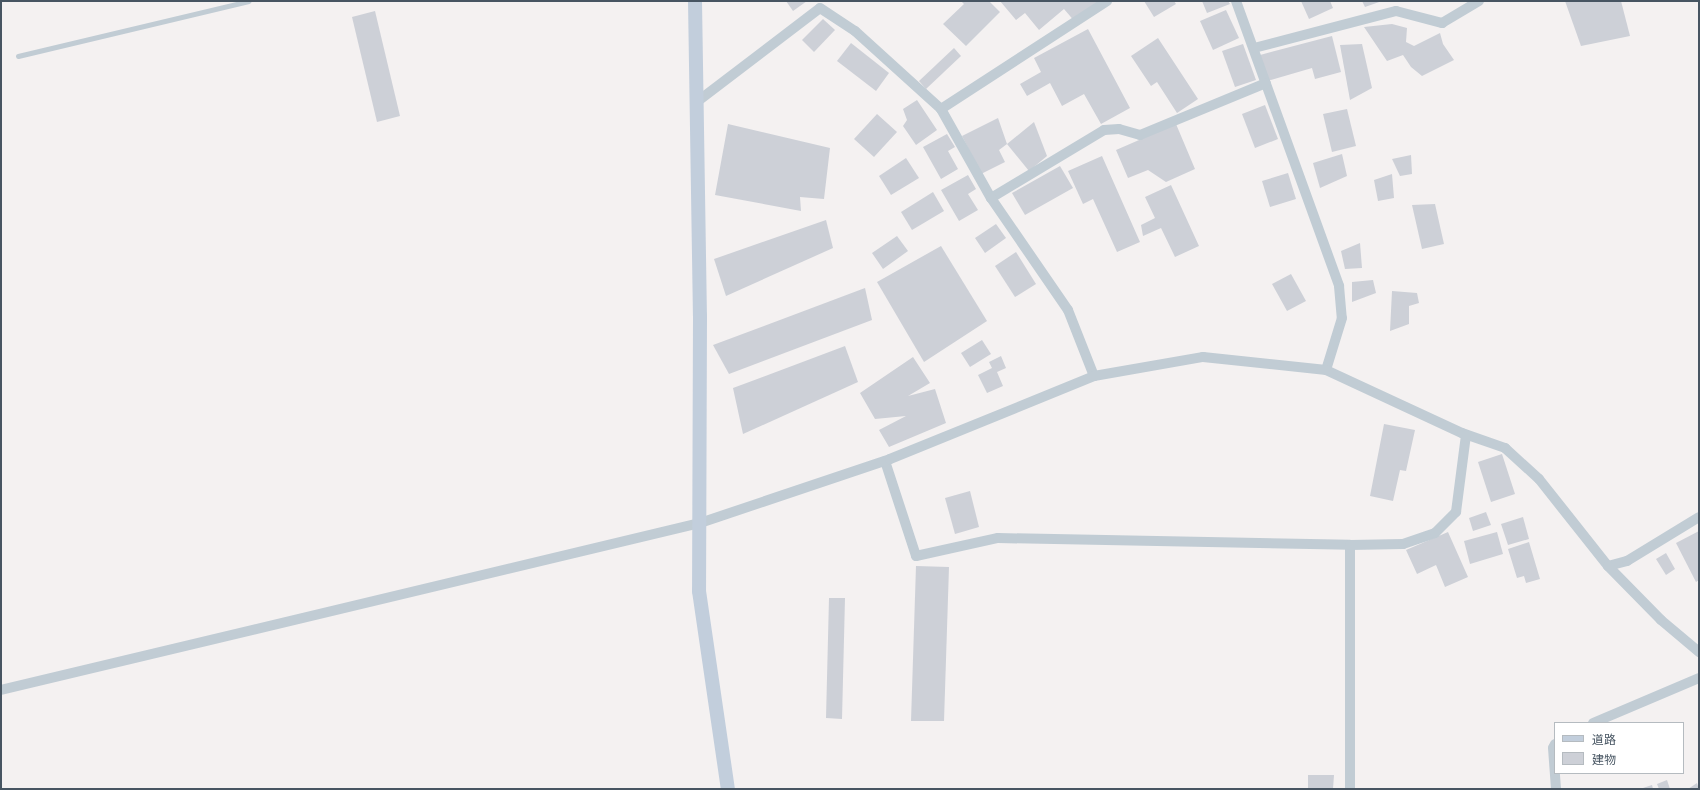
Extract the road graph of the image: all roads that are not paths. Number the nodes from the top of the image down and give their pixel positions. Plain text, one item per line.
1 (249, 1) edge
2 (695, 1) edge
3 (1108, 1) edge
4 (1236, 1) edge
5 (1479, 1) edge
6 (1254, 48) junction
7 (18, 56) dead end
8 (1266, 83) junction
9 (698, 101) junction
10 (940, 109) junction
11 (991, 198) junction
12 (1326, 370) junction
13 (1094, 376) junction
14 (1466, 435) junction
15 (885, 460) junction
16 (1699, 517) edge
17 (700, 523) junction
18 (1350, 544) junction
19 (1608, 566) junction
20 (1698, 648) edge
21 (1699, 678) edge
22 (1, 690) edge
23 (1595, 722) edge
24 (1554, 746) edge
25 (1554, 762) edge
26 (1555, 774) edge
27 (728, 789) edge
28 (1350, 789) edge
29 (1556, 789) edge

1 - 7 lane
2 - 9 street
3 - 10 street
4 - 6 street
5 - 6 street
6 - 8 street
8 - 11 street
8 - 12 street
9 - 10 street
9 - 17 street
10 - 11 street
11 - 13 street
12 - 13 street
12 - 14 street
13 - 15 street
14 - 18 street
14 - 19 street
15 - 17 street
15 - 18 street
16 - 19 street
17 - 22 street
17 - 27 street
18 - 28 street
19 - 20 street
21 - 23 street
24 - 25 street
26 - 29 street

